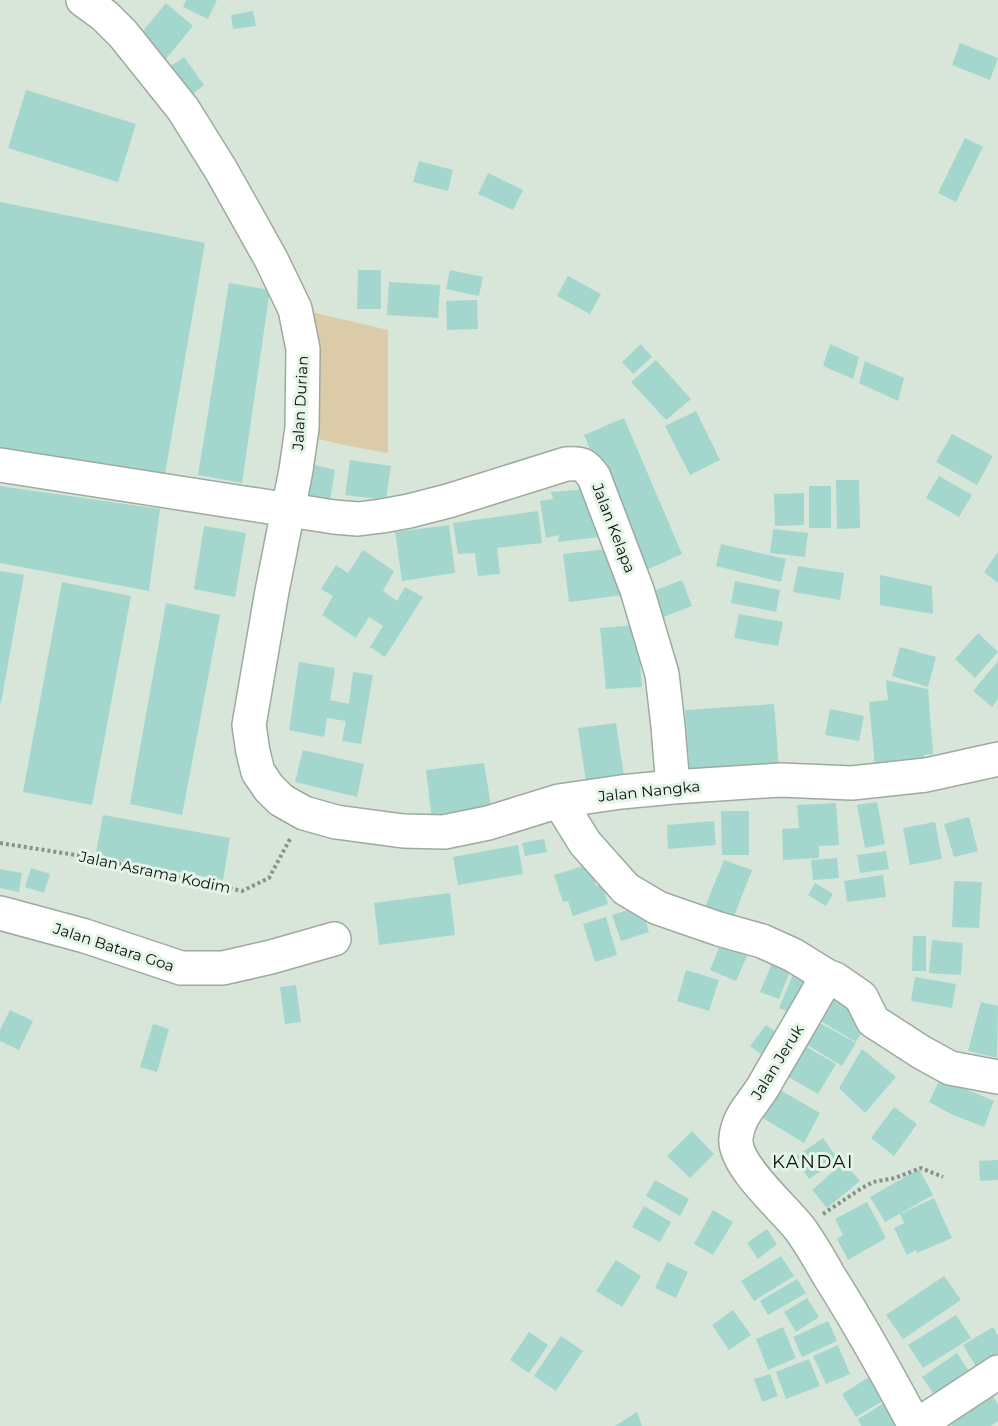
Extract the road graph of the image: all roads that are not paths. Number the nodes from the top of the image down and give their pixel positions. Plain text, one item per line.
1 (83, 0) edge
2 (0, 465) edge
3 (289, 510) junction
4 (998, 759) edge
5 (673, 787) junction
6 (559, 801) junction
7 (304, 813) joint
8 (0, 913) edge
9 (334, 939) dead end
10 (827, 976) junction
11 (998, 1077) edge
12 (998, 1372) edge
13 (916, 1426) edge

1 - 3 street, Jalan Durian
2 - 3 street
3 - 5 street, Jalan Kelapa
3 - 7 street, Jalan Durian
4 - 5 street, Jalan Nangka
5 - 6 street, Jalan Nangka
6 - 7 street, Jalan Nangka
6 - 10 street
8 - 9 street, Jalan Batara Goa
10 - 11 street
10 - 13 street, Jalan Jeruk
12 - 13 street

